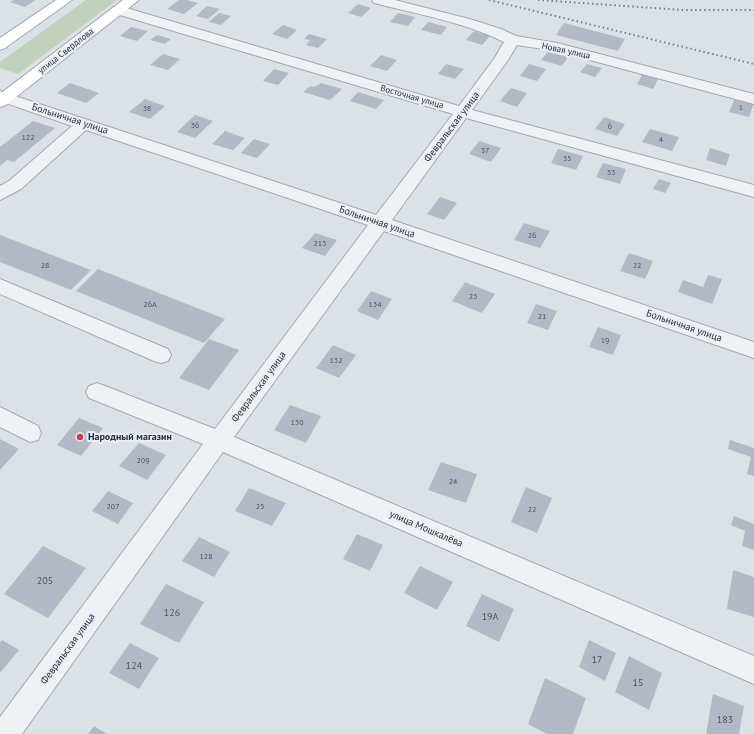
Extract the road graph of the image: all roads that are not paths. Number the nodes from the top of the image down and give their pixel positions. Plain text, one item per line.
1 (65, 0) edge
2 (132, 0) edge
3 (379, 0) edge
4 (118, 10) junction
5 (512, 40) junction
6 (0, 45) edge
7 (2, 99) edge
8 (754, 99) edge
9 (463, 112) junction
10 (84, 124) junction
11 (754, 191) edge
12 (0, 194) edge
13 (380, 223) junction
14 (0, 286) edge
15 (754, 350) edge
16 (161, 355) dead end
17 (97, 392) dead end
18 (0, 416) edge
19 (30, 432) dead end
20 (220, 440) junction
21 (754, 670) edge
22 (6, 734) edge

1 - 6 main road
2 - 4 main road, улица Свердлова
3 - 5 street, Новая улица
4 - 7 main road, улица Свердлова
4 - 9 street, Восточная улица
5 - 8 street, Новая улица
5 - 9 street, Февральская улица
7 - 10 street, Больничная улица
9 - 11 street, Восточная улица
9 - 13 street, Февральская улица
10 - 12 street
10 - 13 street, Больничная улица
13 - 15 street, Больничная улица
13 - 20 street, Февральская улица
14 - 16 street
17 - 20 street, улица Мошкалёва
18 - 19 street
20 - 21 street, улица Мошкалёва
20 - 22 street, Февральская улица

